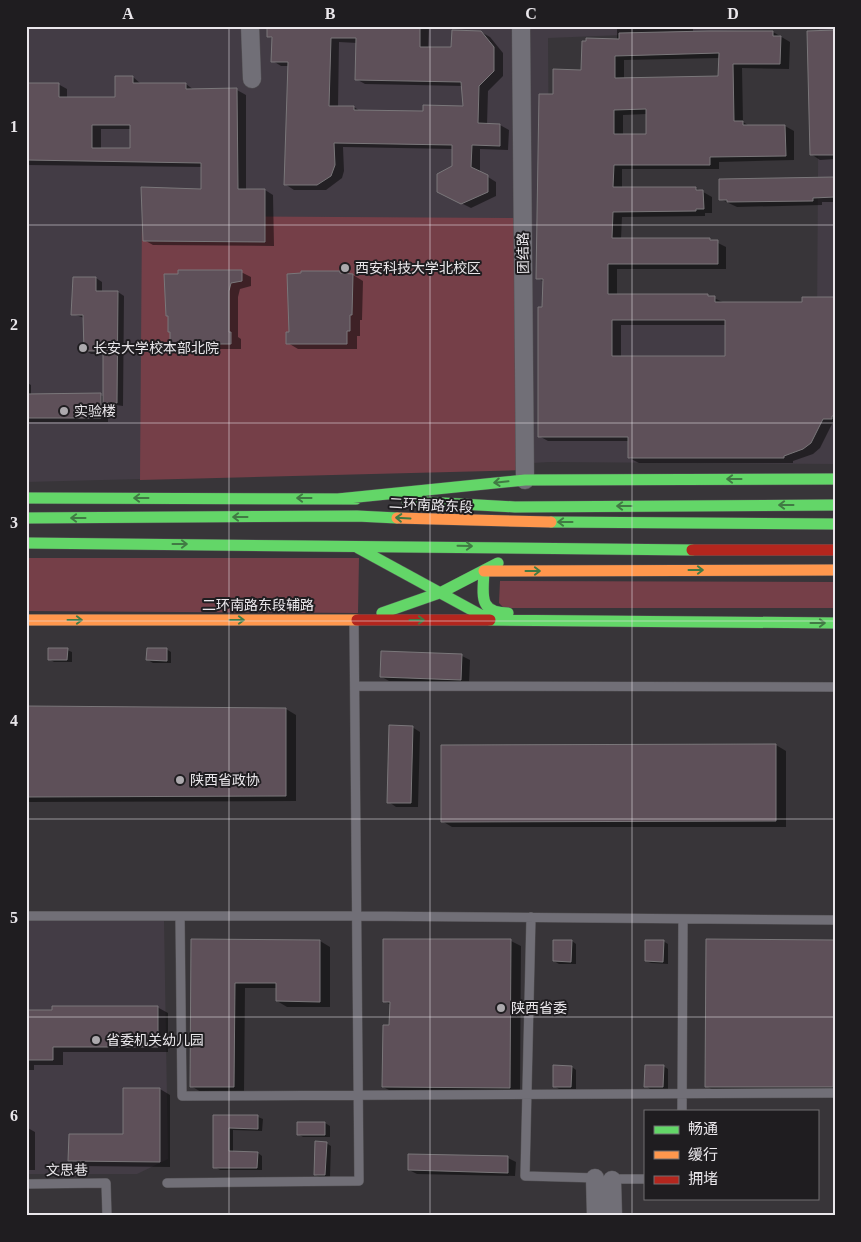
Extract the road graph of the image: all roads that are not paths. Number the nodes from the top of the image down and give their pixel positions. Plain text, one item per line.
1 (250, 26) edge
2 (521, 26) edge
3 (252, 79) dead end
4 (835, 479) edge
5 (524, 480) junction
6 (26, 498) edge
7 (338, 498) junction
8 (835, 505) edge
9 (26, 518) edge
10 (835, 524) edge
11 (26, 543) edge
12 (352, 545) junction
13 (525, 547) junction
14 (835, 550) edge
15 (835, 570) edge
16 (484, 571) junction
17 (441, 591) junction
18 (835, 613) edge
19 (26, 620) edge
20 (354, 620) junction
21 (490, 620) junction
22 (835, 623) edge
23 (355, 686) junction
24 (835, 687) edge
25 (26, 916) edge
26 (180, 916) junction
27 (356, 916) junction
28 (531, 918) junction
29 (683, 919) junction
30 (835, 920) edge
31 (527, 1093) junction
32 (682, 1093) junction
33 (835, 1093) edge
34 (358, 1095) junction
35 (682, 1110) edge
36 (604, 1179) junction
37 (644, 1179) edge
38 (167, 1183) dead end
39 (26, 1184) edge
40 (107, 1216) edge
41 (596, 1216) edge
42 (613, 1216) edge

1 - 3 street
2 - 5 street, 团结路
4 -> 5 main road
5 -> 7 main road
7 -> 6 main road
8 -> 7 main road
10 -> 9 main road, 二环南路东段
11 -> 12 main road
12 -> 13 main road
12 - 17 main road
13 - 14 main road
13 - 16 main road
16 -> 15 main road
16 - 17 main road
16 - 18 main road
17 - 20 main road
17 - 21 main road
19 -> 20 main road, 二环南路东段辅路
20 -> 21 main road, 二环南路东段辅路
20 - 23 lane
21 -> 22 main road, 二环南路东段辅路
23 - 24 lane
23 - 27 lane
25 - 26 lane
26 - 27 lane
26 - 34 lane
27 - 28 lane
27 - 34 lane
28 - 29 lane
28 - 31 lane
29 - 30 lane
29 - 32 lane
31 - 32 lane
31 - 34 lane
31 - 36 lane
32 - 33 lane
32 - 35 lane
34 - 38 lane
36 - 37 lane
36 - 41 street
36 - 42 street
39 - 40 lane, 文思巷

